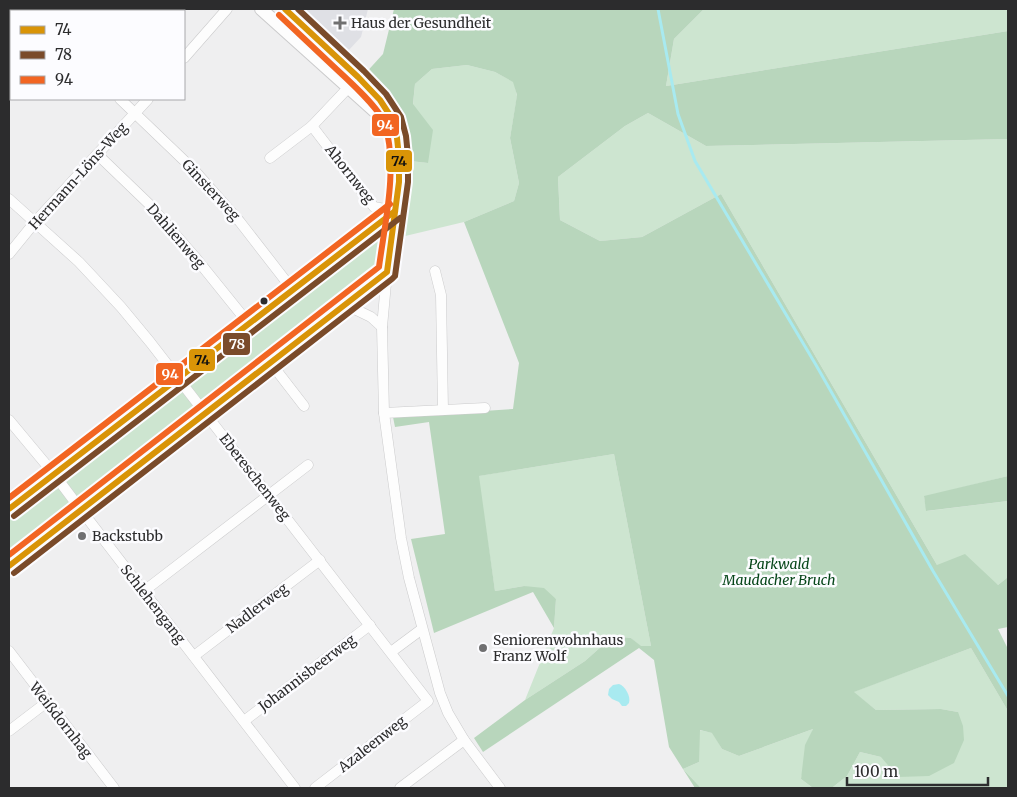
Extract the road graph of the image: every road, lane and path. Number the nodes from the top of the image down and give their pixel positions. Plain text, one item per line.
1 (227, 9) edge
2 (261, 9) edge
3 (285, 9) edge
4 (185, 57) edge
5 (358, 77) junction
6 (348, 88) junction
7 (121, 100) edge
8 (147, 100) edge
9 (135, 113) junction
10 (312, 126) junction
11 (394, 128) junction
12 (97, 154) junction
13 (270, 158) dead end
14 (9, 199) edge
15 (395, 211) junction
16 (35, 222) junction
17 (9, 254) edge
18 (435, 271) dead end
19 (387, 272) junction
20 (292, 289) junction
21 (344, 304) junction
22 (249, 324) junction
23 (382, 328) junction
24 (270, 362) junction
25 (179, 378) junction
26 (304, 406) dead end
27 (485, 408) dead end
28 (443, 410) junction
29 (205, 412) junction
30 (384, 413) junction
31 (9, 420) edge
32 (308, 465) dead end
33 (54, 474) junction
34 (269, 495) junction
35 (9, 509) edge
36 (80, 510) junction
37 (320, 560) junction
38 (9, 566) edge
39 (144, 591) junction
40 (370, 625) junction
41 (422, 630) junction
42 (9, 652) edge
43 (391, 652) junction
44 (194, 656) junction
45 (428, 701) joint
46 (47, 702) junction
47 (244, 721) junction
48 (9, 731) edge
49 (464, 740) junction
50 (114, 788) edge
51 (295, 788) edge
52 (315, 788) edge
53 (400, 788) edge
54 (500, 788) edge

1 - 4 street
2 - 6 street
3 - 5 street
5 - 6 street
5 - 11 street
6 - 10 street
6 - 11 street
7 - 9 street, Ginsterweg
8 - 9 street, Hermann-Löns-Weg
9 - 12 street, Hermann-Löns-Weg
9 - 20 street, Ginsterweg
10 - 13 street
10 - 15 street, Ahornweg
11 - 15 street
12 - 16 street, Hermann-Löns-Weg
12 - 22 street, Dahlienweg
14 - 16 street, Ebereschenweg
15 - 19 street
15 - 20 street
16 - 17 street, Hermann-Löns-Weg
16 - 25 street, Ebereschenweg
18 - 28 street
19 - 21 street
19 - 23 street
20 - 22 street
21 - 23 street
21 - 24 street
22 - 25 street
23 - 30 street
24 - 26 street
24 - 29 street
25 - 29 street, Ebereschenweg
25 - 33 street
27 - 28 street
28 - 30 street
29 - 34 street, Ebereschenweg
29 - 36 street
30 - 41 street
31 - 33 street, Schlehengang
32 - 34 street
33 - 35 street
33 - 36 street, Schlehengang
34 - 37 street, Ebereschenweg
34 - 39 street
36 - 38 street
36 - 39 street, Schlehengang
37 - 40 street, Ebereschenweg
37 - 44 street, Nadlerweg
39 - 44 street, Schlehengang
40 - 43 street, Ebereschenweg
40 - 47 street, Johannisbeerweg
41 - 43 street
41 - 49 street
42 - 46 street, Weißdornhag
43 - 45 street, Ebereschenweg
44 - 47 street, Schlehengang
45 - 52 street, Azaleenweg
46 - 48 street
46 - 50 street, Weißdornhag
47 - 51 street, Schlehengang
49 - 53 street
49 - 54 street

